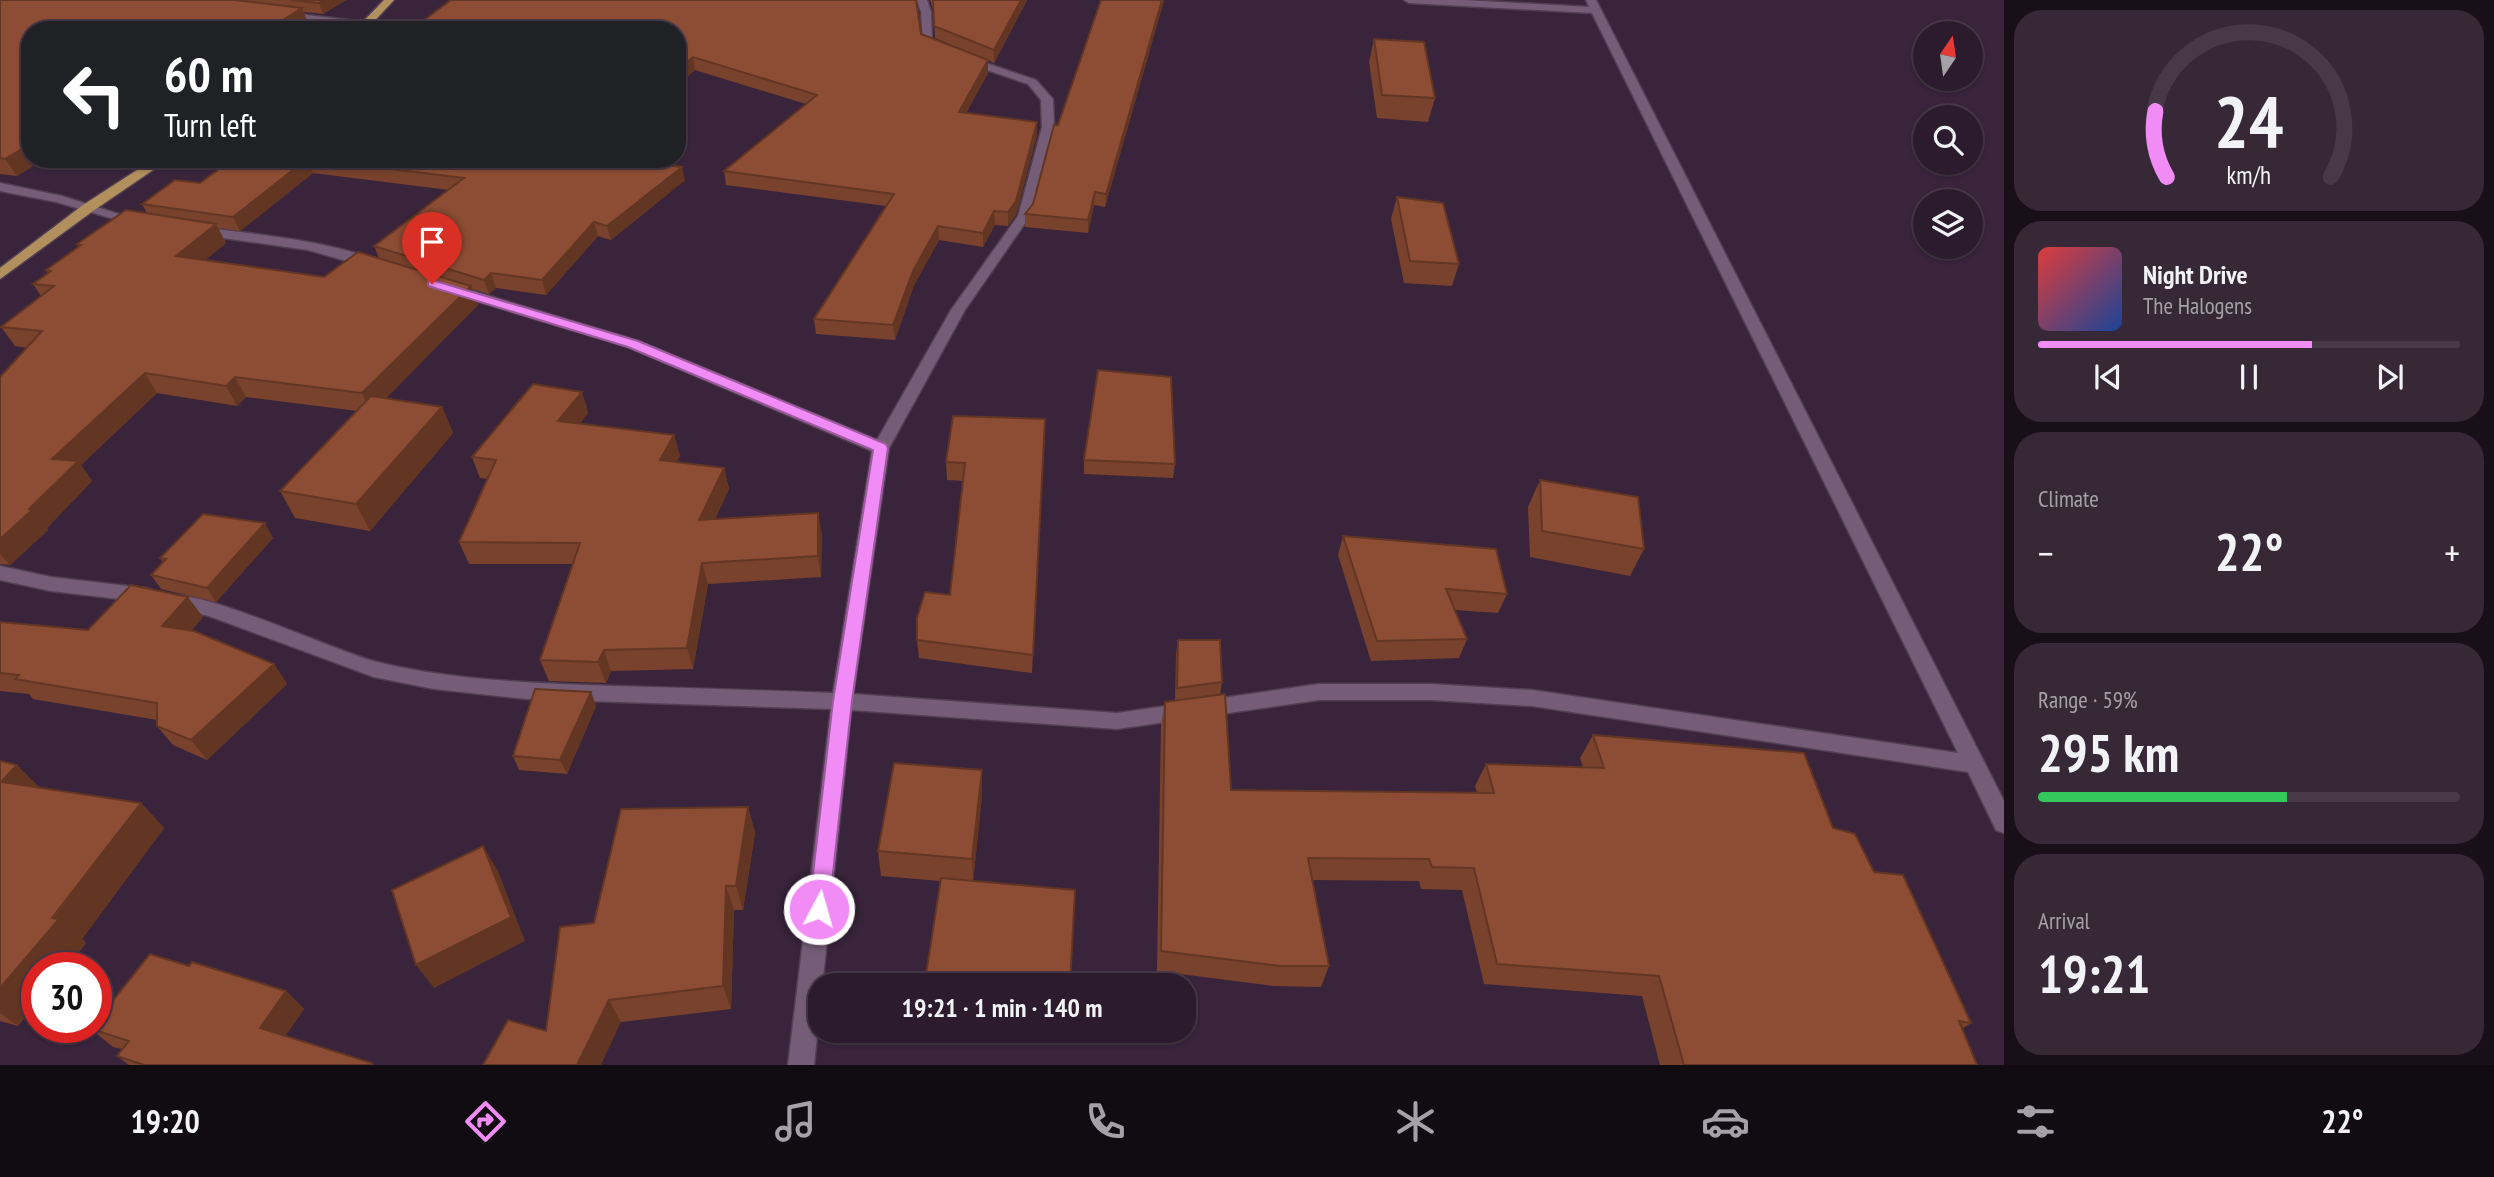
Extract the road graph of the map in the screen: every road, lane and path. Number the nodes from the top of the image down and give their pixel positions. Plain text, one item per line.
1 (389, 0) edge
2 (922, 0) edge
3 (1409, 0) edge
4 (1594, 5) edge
5 (273, 14) edge
6 (321, 21) edge
7 (369, 21) edge
8 (149, 168) edge
9 (0, 187) edge
10 (88, 208) junction
11 (158, 226) edge
12 (184, 229) edge
13 (387, 271) edge
14 (0, 275) edge
15 (436, 285) edge
16 (881, 448) junction
17 (0, 573) edge
18 (842, 701) junction
19 (1975, 764) junction
20 (2004, 823) edge
21 (802, 1065) edge

1 - 7 main road
2 - 16 street
3 - 4 street
4 - 19 street
5 - 6 street
8 - 10 main road
9 - 10 street
10 - 11 street
10 - 14 main road
12 - 13 street
15 - 16 street
16 - 18 street
17 - 18 street
18 - 19 street
18 - 21 street
19 - 20 street

